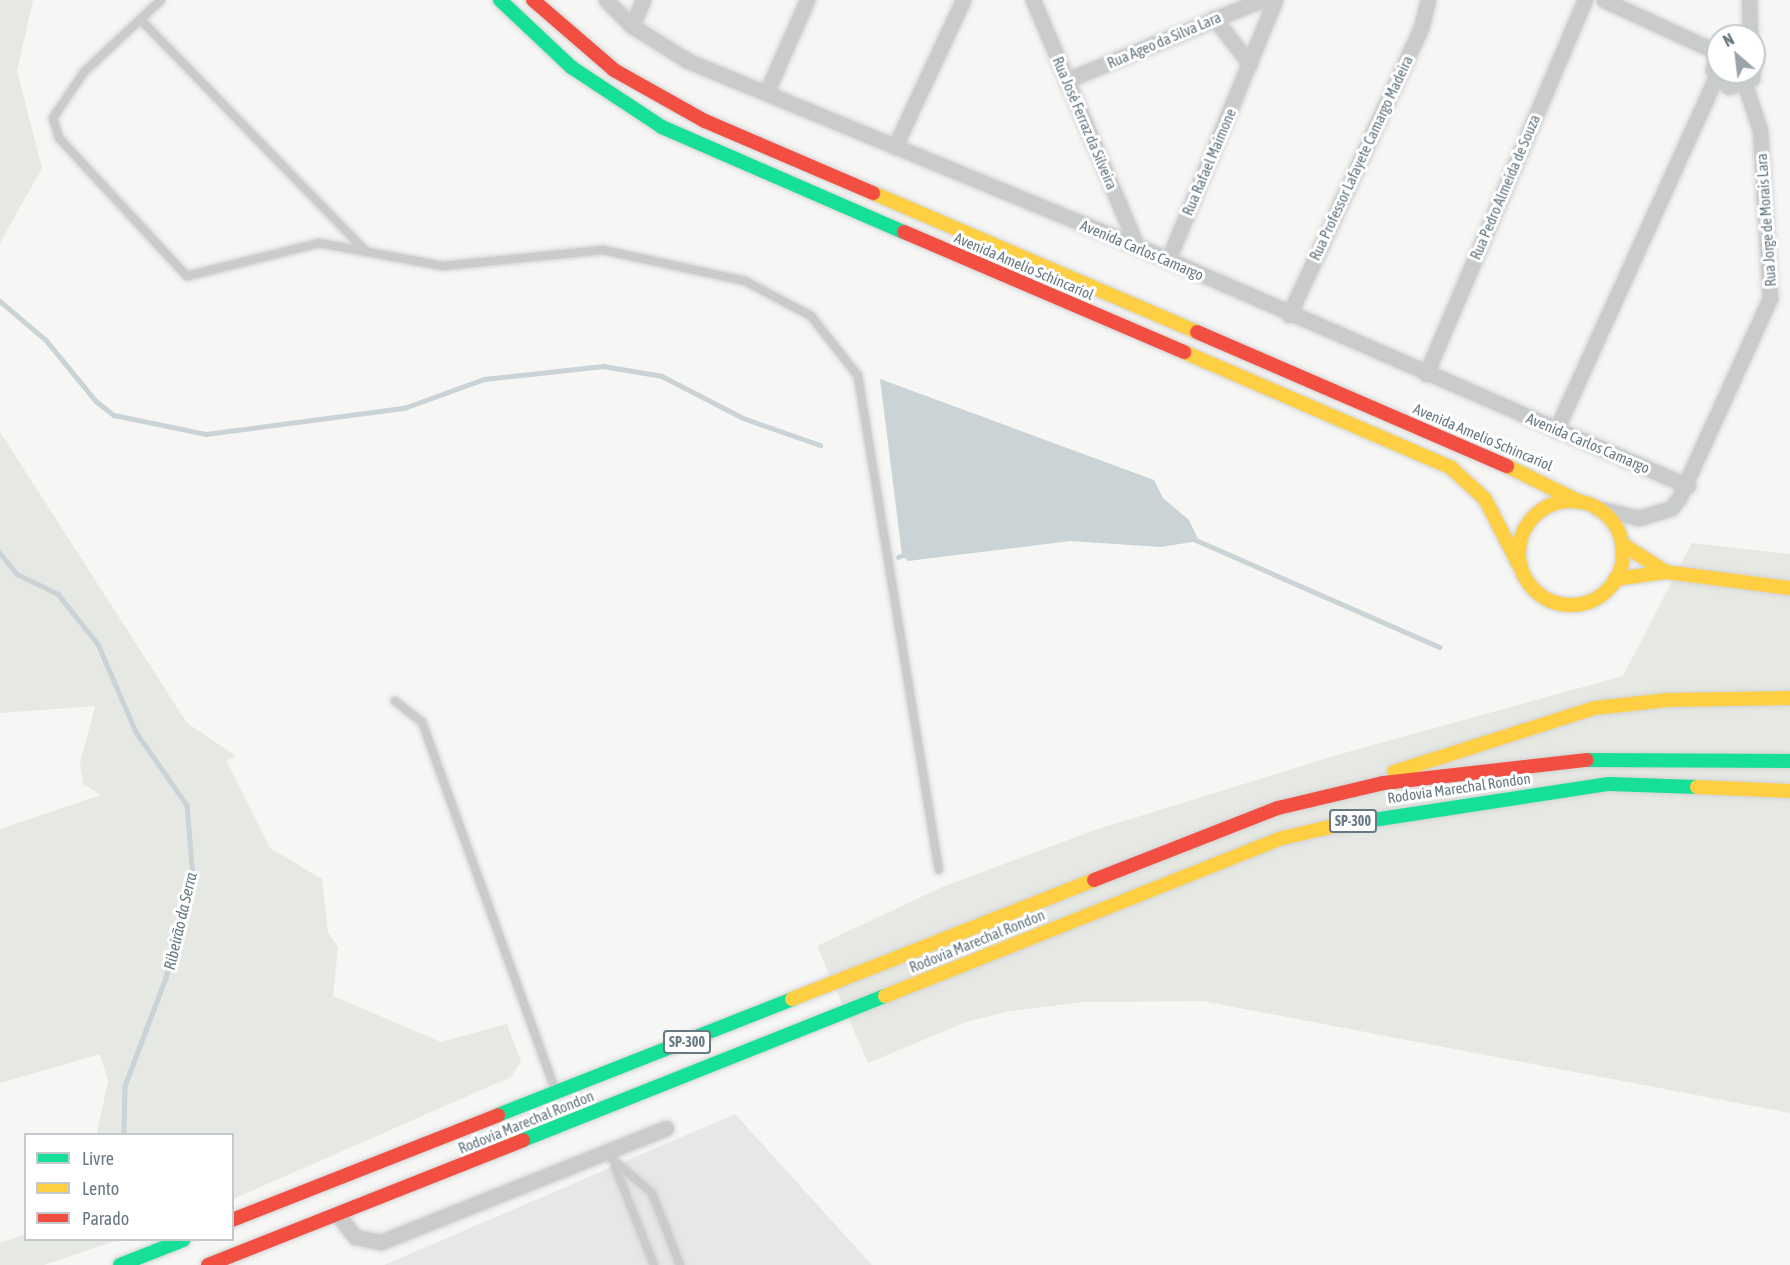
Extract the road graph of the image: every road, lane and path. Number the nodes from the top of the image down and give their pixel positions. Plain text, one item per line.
1 (161, 0) edge
2 (500, 0) edge
3 (533, 0) edge
4 (606, 0) edge
5 (644, 0) edge
6 (807, 0) edge
7 (963, 0) edge
8 (1033, 0) edge
9 (1261, 0) edge
10 (1275, 0) edge
11 (1428, 0) edge
12 (1585, 0) edge
13 (1604, 0) edge
14 (1749, 0) edge
15 (1214, 18) junction
16 (141, 20) junction
17 (1750, 24) edge
18 (632, 26) junction
19 (1706, 47) edge
20 (1250, 63) junction
21 (1066, 80) junction
22 (1713, 84) edge
23 (1725, 84) edge
24 (1745, 85) joint
25 (768, 89) junction
26 (895, 146) junction
27 (1137, 246) junction
28 (367, 252) junction
29 (1168, 260) junction
30 (1289, 315) junction
31 (1426, 374) junction
32 (1556, 429) junction
33 (1688, 486) junction
34 (1580, 502) junction
35 (1596, 508) junction
36 (1622, 544) junction
37 (1520, 567) junction
38 (1666, 572) junction
39 (1616, 579) junction
40 (1786, 584) edge
41 (1790, 698) edge
42 (395, 701) dead end
43 (1790, 761) edge
44 (1340, 791) junction
45 (1790, 791) edge
46 (939, 869) dead end
47 (557, 1094) junction
48 (666, 1128) dead end
49 (605, 1153) junction
50 (615, 1167) junction
51 (338, 1215) junction
52 (234, 1219) edge
53 (178, 1241) edge
54 (120, 1265) edge
55 (208, 1265) edge
56 (654, 1265) edge
57 (680, 1265) edge

1 - 16 lane
2 - 37 main road, Avenida Amelio Schincariol
3 - 34 main road, Avenida Amelio Schincariol
4 - 18 street, Avenida Carlos Camargo
5 - 18 street
6 - 25 street
7 - 26 street
8 - 21 street, Rua José Ferraz da Silveira
9 - 15 street, Rua Ageo da Silva Lara
10 - 20 street, Rua Rafael Maimone
11 - 30 street, Rua Professor Lafayete Camargo Madeira
12 - 31 street, Rua Pedro Almeida de Souza
13 - 19 street
14 - 17 street
15 - 20 street
15 - 21 street, Rua Ageo da Silva Lara
16 - 28 lane
16 - 28 lane
18 - 25 street, Avenida Carlos Camargo
20 - 29 street, Rua Rafael Maimone
21 - 27 street, Rua José Ferraz da Silveira
22 - 32 street
23 - 24 street
24 - 33 street, Rua Jorge de Morais Lara
25 - 26 street, Avenida Carlos Camargo
26 - 27 street, Avenida Carlos Camargo
27 - 29 street, Avenida Carlos Camargo
28 - 46 lane
29 - 30 street, Avenida Carlos Camargo
30 - 31 street, Avenida Carlos Camargo
31 - 32 street, Avenida Carlos Camargo
32 - 33 street, Avenida Carlos Camargo
33 - 35 street, Rua Jorge de Morais Lara
34 - 35 main road
34 - 37 main road
35 - 36 main road
36 - 38 main road
36 - 39 main road
37 - 39 main road
38 - 39 main road
38 - 40 main road
41 - 44 main road
42 - 47 lane
43 - 44 main road, Rodovia Marechal Rondon / SP-300
44 - 47 main road, Rodovia Marechal Rondon / SP-300
45 - 51 main road, Rodovia Marechal Rondon / SP-300
47 - 52 main road, Rodovia Marechal Rondon / SP-300
48 - 49 street
49 - 50 lane
49 - 51 street
50 - 56 lane
50 - 57 lane
51 - 55 main road, Rodovia Marechal Rondon / SP-300
53 - 54 main road

